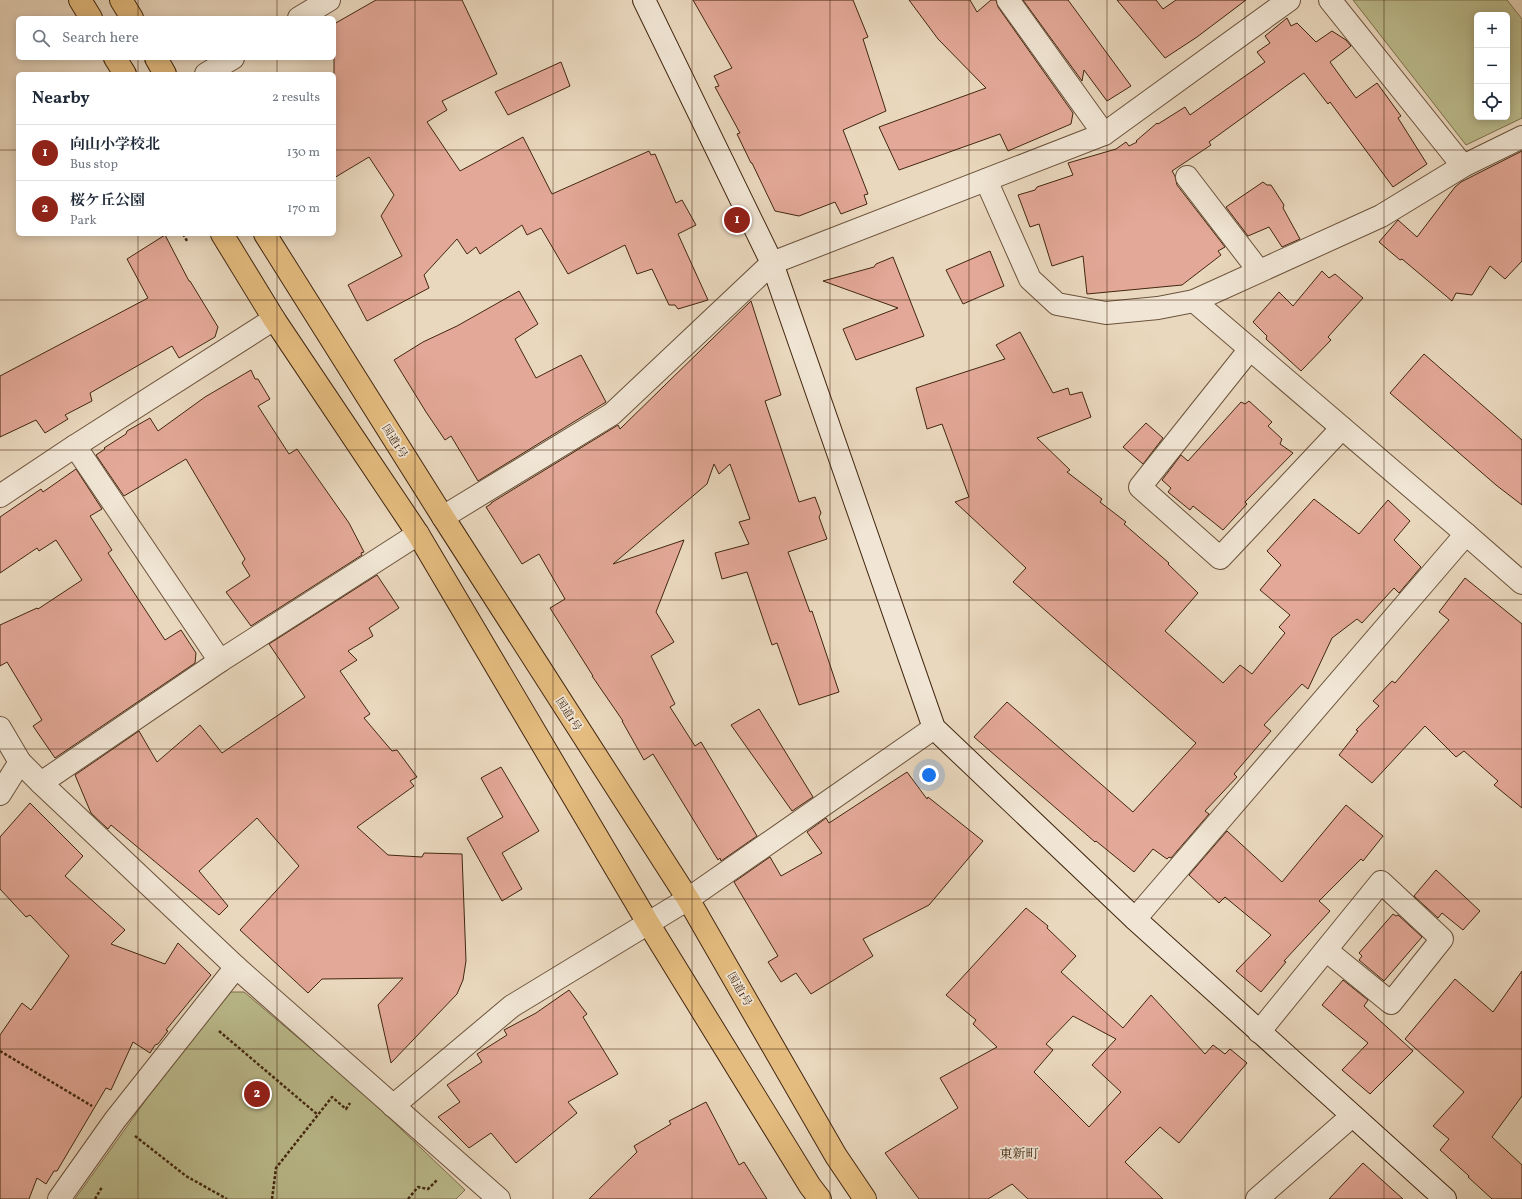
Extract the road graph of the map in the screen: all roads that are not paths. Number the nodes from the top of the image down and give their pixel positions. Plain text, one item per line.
1 (80, 0) edge
2 (121, 0) edge
3 (329, 0) edge
4 (644, 0) edge
5 (1008, 0) edge
6 (1289, 0) edge
7 (1330, 0) edge
8 (90, 16) edge
9 (131, 16) edge
10 (302, 16) edge
11 (116, 60) edge
12 (157, 60) edge
13 (230, 60) edge
14 (124, 72) edge
15 (164, 72) edge
16 (209, 72) edge
17 (1104, 134) junction
18 (1522, 136) edge
19 (1463, 166) junction
20 (1187, 177) dead end
21 (986, 180) junction
22 (223, 236) edge
23 (266, 236) edge
24 (772, 263) junction
25 (1259, 271) junction
26 (1194, 301) junction
27 (274, 319) junction
28 (1250, 349) junction
29 (1342, 428) junction
30 (75, 446) junction
31 (0, 496) edge
32 (443, 517) junction
33 (418, 534) junction
34 (1466, 534) junction
35 (1522, 583) edge
36 (220, 661) junction
37 (0, 728) edge
38 (934, 728) junction
39 (20, 762) junction
40 (41, 784) junction
41 (0, 794) edge
42 (688, 898) junction
43 (1135, 919) junction
44 (648, 922) junction
45 (1326, 950) junction
46 (236, 967) junction
47 (1259, 1032) junction
48 (393, 1106) junction
49 (1352, 1116) junction
50 (59, 1199) edge
51 (499, 1199) edge
52 (820, 1199) edge
53 (865, 1199) edge
54 (1257, 1199) edge
55 (1445, 1199) edge

1 - 8 highway
2 - 9 highway
3 - 10 street
4 - 24 street
5 - 17 street
6 - 17 street
7 - 19 street
11 - 14 highway
12 - 15 highway
13 - 16 street
17 - 21 street
18 - 19 street
19 - 25 street
20 - 25 street
21 - 24 street
21 - 26 street
22 - 27 highway
23 - 32 highway, 国道1号
24 - 32 street
24 - 38 street
25 - 26 street
26 - 28 street
27 - 30 street
27 - 33 highway
28 - 29 street
28 - 29 street
29 - 34 street
30 - 31 street
30 - 36 street
32 - 42 highway, 国道1号
33 - 36 street
33 - 44 highway
34 - 35 street
34 - 43 street
36 - 40 street
37 - 39 street
38 - 42 street
38 - 43 street
39 - 40 street
39 - 41 street
40 - 46 street
42 - 44 street
42 - 53 highway, 国道1号
43 - 47 street
44 - 48 street
44 - 52 highway
45 - 45 street
45 - 47 street
46 - 48 street
46 - 50 street
47 - 49 street
48 - 51 street
49 - 54 street
49 - 55 street

